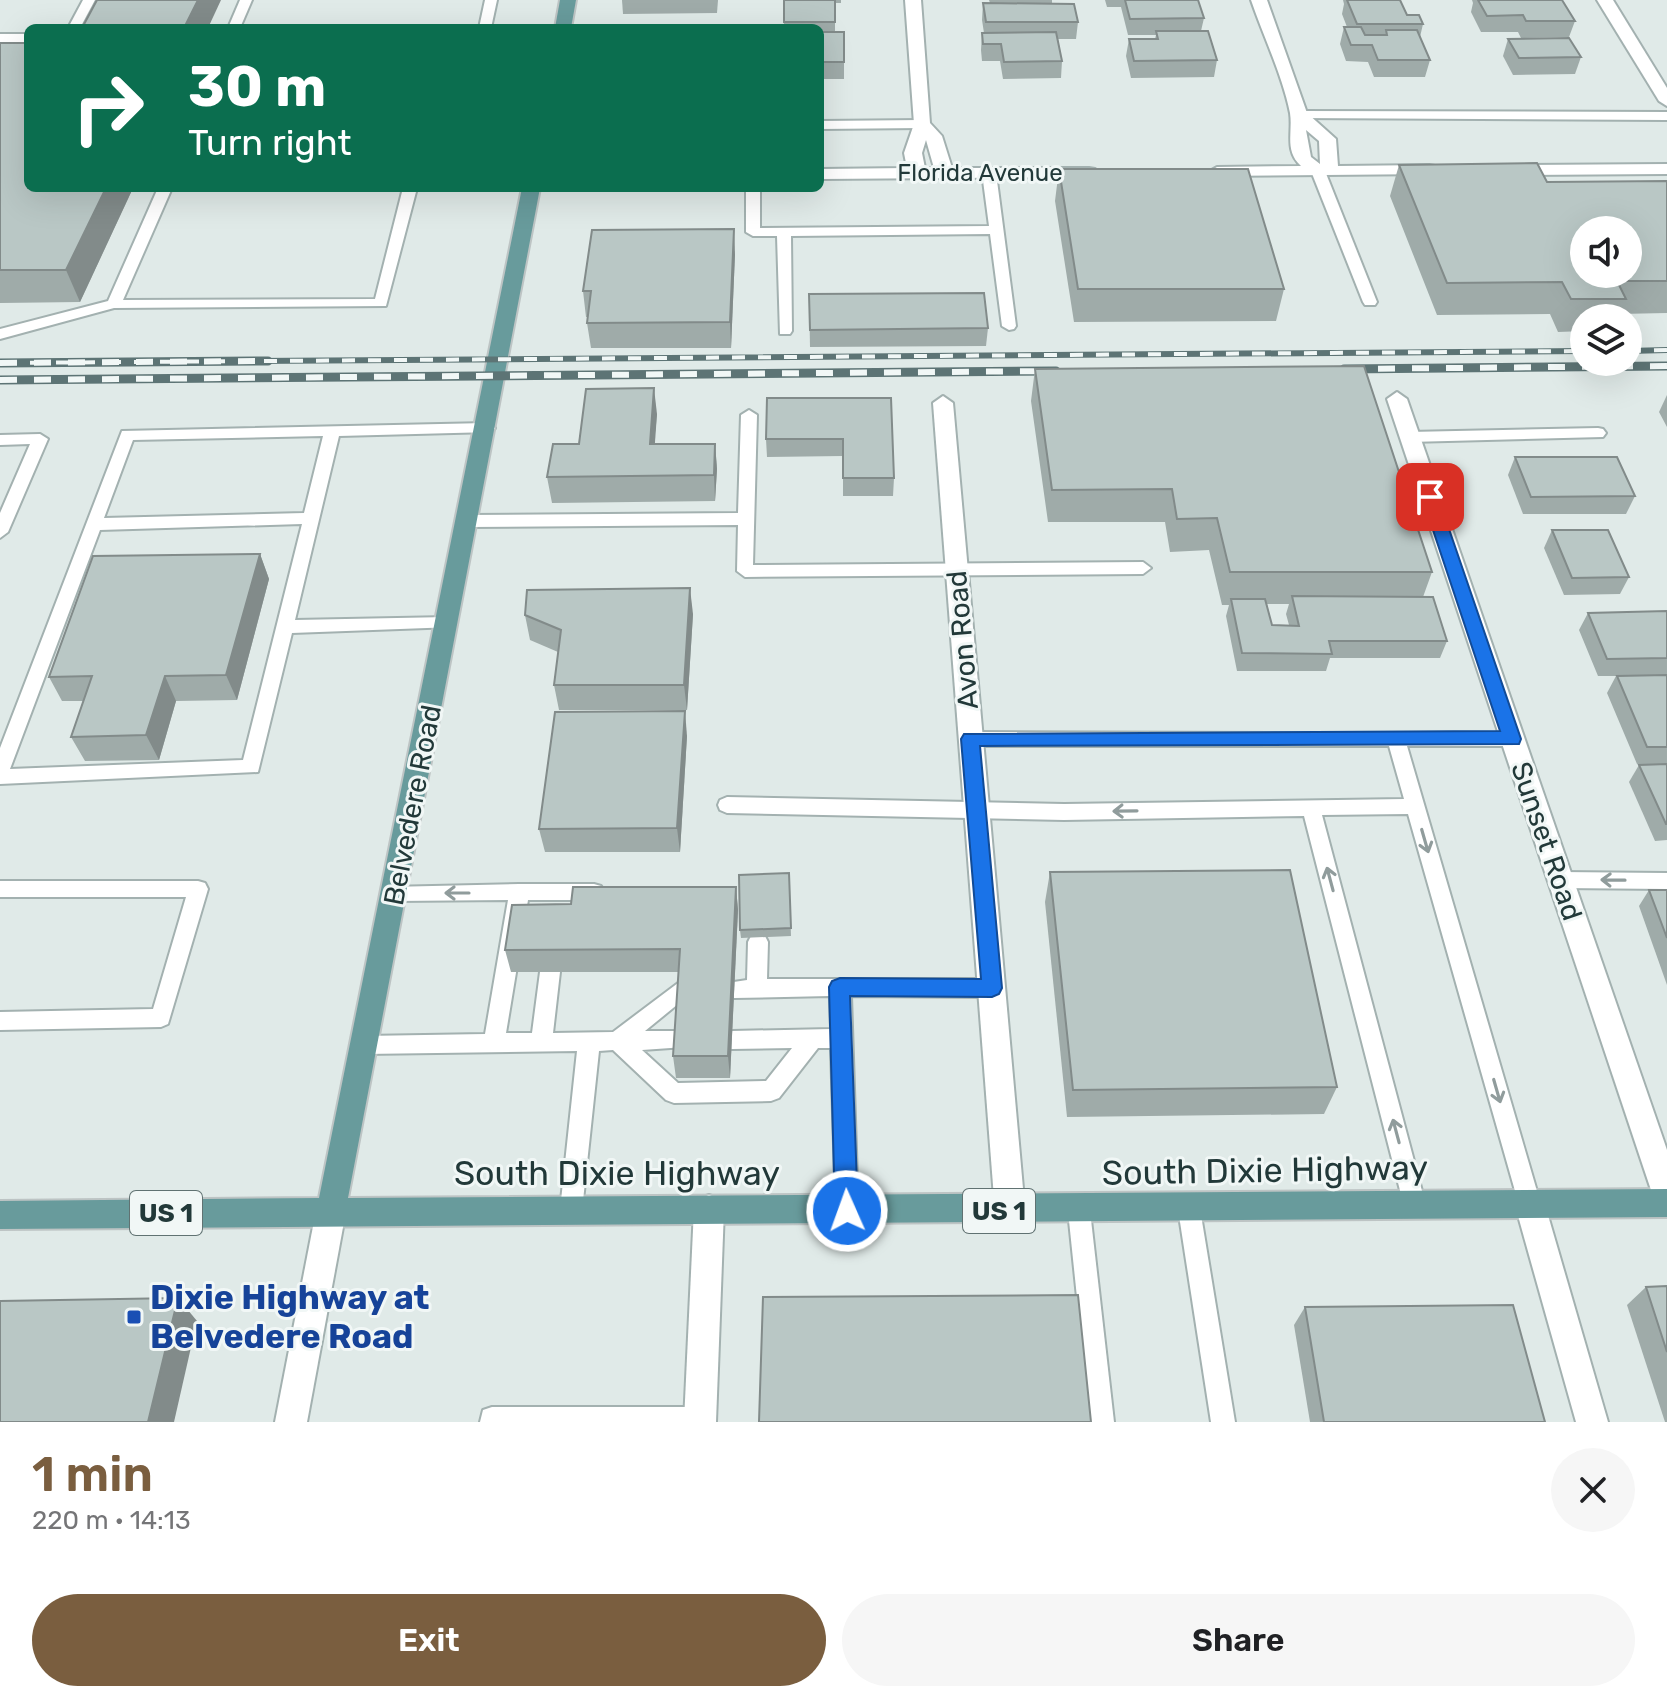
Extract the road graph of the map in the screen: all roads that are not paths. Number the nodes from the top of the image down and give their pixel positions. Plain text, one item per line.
1 (89, 0) edge
2 (246, 0) edge
3 (491, 0) edge
4 (568, 0) edge
5 (913, 0) edge
6 (1259, 0) edge
7 (1605, 0) edge
8 (76, 24) edge
9 (236, 24) edge
10 (486, 24) edge
11 (564, 24) edge
12 (0, 38) edge
13 (24, 38) edge
14 (1667, 101) edge
15 (1299, 115) junction
16 (1667, 116) edge
17 (922, 124) junction
18 (824, 125) edge
19 (1667, 169) edge
20 (1445, 170) edge
21 (1492, 170) edge
22 (1318, 171) junction
23 (1114, 172) edge
24 (1192, 172) edge
25 (989, 173) junction
26 (824, 174) edge
27 (917, 174) junction
28 (945, 174) junction
29 (163, 192) edge
30 (409, 192) edge
31 (530, 192) edge
32 (753, 192) edge
33 (994, 230) junction
34 (784, 232) junction
35 (1370, 302) dead end
36 (114, 304) junction
37 (1009, 326) dead end
38 (785, 331) dead end
39 (0, 334) edge
40 (1397, 399) dead end
41 (943, 403) dead end
42 (749, 415) dead end
43 (487, 428) junction
44 (332, 431) junction
45 (1598, 433) dead end
46 (1409, 437) junction
47 (0, 440) edge
48 (310, 518) junction
49 (746, 519) junction
50 (468, 521) junction
51 (94, 524) junction
52 (0, 532) edge
53 (1143, 568) dead end
54 (957, 572) junction
55 (448, 623) junction
56 (285, 627) junction
57 (971, 739) junction
58 (1396, 739) junction
59 (1512, 739) junction
60 (0, 774) edge
61 (727, 805) dead end
62 (1415, 806) junction
63 (1311, 808) junction
64 (977, 811) junction
65 (1560, 880) junction
66 (1667, 881) edge
67 (0, 889) edge
68 (519, 892) junction
69 (560, 892) junction
70 (618, 892) edge
71 (395, 893) junction
72 (557, 915) edge
73 (758, 942) edge
74 (550, 972) edge
75 (840, 987) junction
76 (992, 988) junction
77 (682, 989) edge
78 (734, 989) edge
79 (757, 989) junction
80 (0, 1021) edge
81 (813, 1038) junction
82 (841, 1038) junction
83 (678, 1040) edge
84 (732, 1040) edge
85 (589, 1041) junction
86 (617, 1041) junction
87 (541, 1042) junction
88 (494, 1044) junction
89 (364, 1045) junction
90 (1667, 1193) edge
91 (1667, 1203) edge
92 (1530, 1205) junction
93 (1415, 1206) junction
94 (709, 1209) junction
95 (1189, 1209) junction
96 (571, 1210) junction
97 (331, 1211) junction
98 (847, 1211) junction
99 (1010, 1211) junction
100 (1079, 1211) junction
101 (0, 1215) edge
102 (700, 1420) edge
103 (291, 1422) edge
104 (492, 1422) edge
105 (1102, 1422) edge
106 (1223, 1422) edge
107 (1592, 1422) edge

1 - 8 lane
2 - 9 lane
3 - 10 lane
4 - 11 main road
5 - 17 street
6 - 15 street
7 - 14 street
12 - 13 lane
15 - 16 lane
15 - 22 street
15 - 22 street
17 - 18 lane
17 - 27 street
17 - 28 street
19 - 21 street
20 - 22 street
22 - 24 street
22 - 35 lane
23 - 25 street, Florida Avenue
25 - 28 street, Florida Avenue
25 - 33 lane
26 - 27 street, Florida Avenue
27 - 28 street, Florida Avenue
29 - 36 lane
30 - 36 lane
31 - 43 main road, Belvedere Road
32 - 34 lane
33 - 34 lane
33 - 37 lane
34 - 38 lane
36 - 39 lane
40 - 46 street, Sunset Road
41 - 54 street, Avon Road
42 - 49 lane
43 - 44 lane
43 - 50 main road, Belvedere Road
44 - 48 lane
44 - 51 lane
45 - 46 lane
46 - 59 street, Sunset Road
47 - 52 lane
48 - 51 lane
48 - 56 lane
49 - 50 lane
49 - 54 lane
50 - 55 main road, Belvedere Road
51 - 60 lane
53 - 54 lane
54 - 57 street, Avon Road
55 - 56 lane
55 - 71 main road, Belvedere Road
56 - 60 lane
57 - 58 lane
57 - 64 street, Avon Road
58 - 59 lane
58 - 62 lane
59 - 65 street, Sunset Road
61 - 64 lane
62 - 63 lane
62 -> 92 lane
63 -> 64 lane
93 -> 63 lane
64 - 76 street, Avon Road
66 -> 65 lane
65 - 90 street, Sunset Road
67 - 80 lane
68 - 69 lane
68 -> 71 lane
68 - 88 lane
69 - 70 lane
69 - 72 lane
71 - 89 main road, Belvedere Road
73 - 79 lane
74 - 87 lane
75 - 76 lane
75 - 79 lane
75 - 82 lane
76 - 99 street, Avon Road
77 - 86 lane
78 - 79 lane
81 - 82 lane
81 - 84 lane
81 - 86 lane
82 - 98 lane
83 - 86 lane
85 - 86 lane
85 - 87 lane
85 - 96 lane
87 - 88 lane
88 - 89 lane
89 - 97 main road, Belvedere Road
91 - 92 main road, South Dixie Highway / US 1
92 - 93 main road, South Dixie Highway / US 1
92 - 107 street
93 - 95 main road, South Dixie Highway / US 1
94 - 96 main road, South Dixie Highway / US 1
94 - 98 main road, South Dixie Highway / US 1
94 - 102 street
95 - 100 main road, South Dixie Highway / US 1
95 - 106 lane
96 - 97 main road, South Dixie Highway / US 1
97 - 101 main road, South Dixie Highway / US 1
97 - 103 street, Belvedere Road
98 - 99 main road, South Dixie Highway / US 1
99 - 100 main road, South Dixie Highway / US 1
100 - 105 lane
102 - 104 lane

